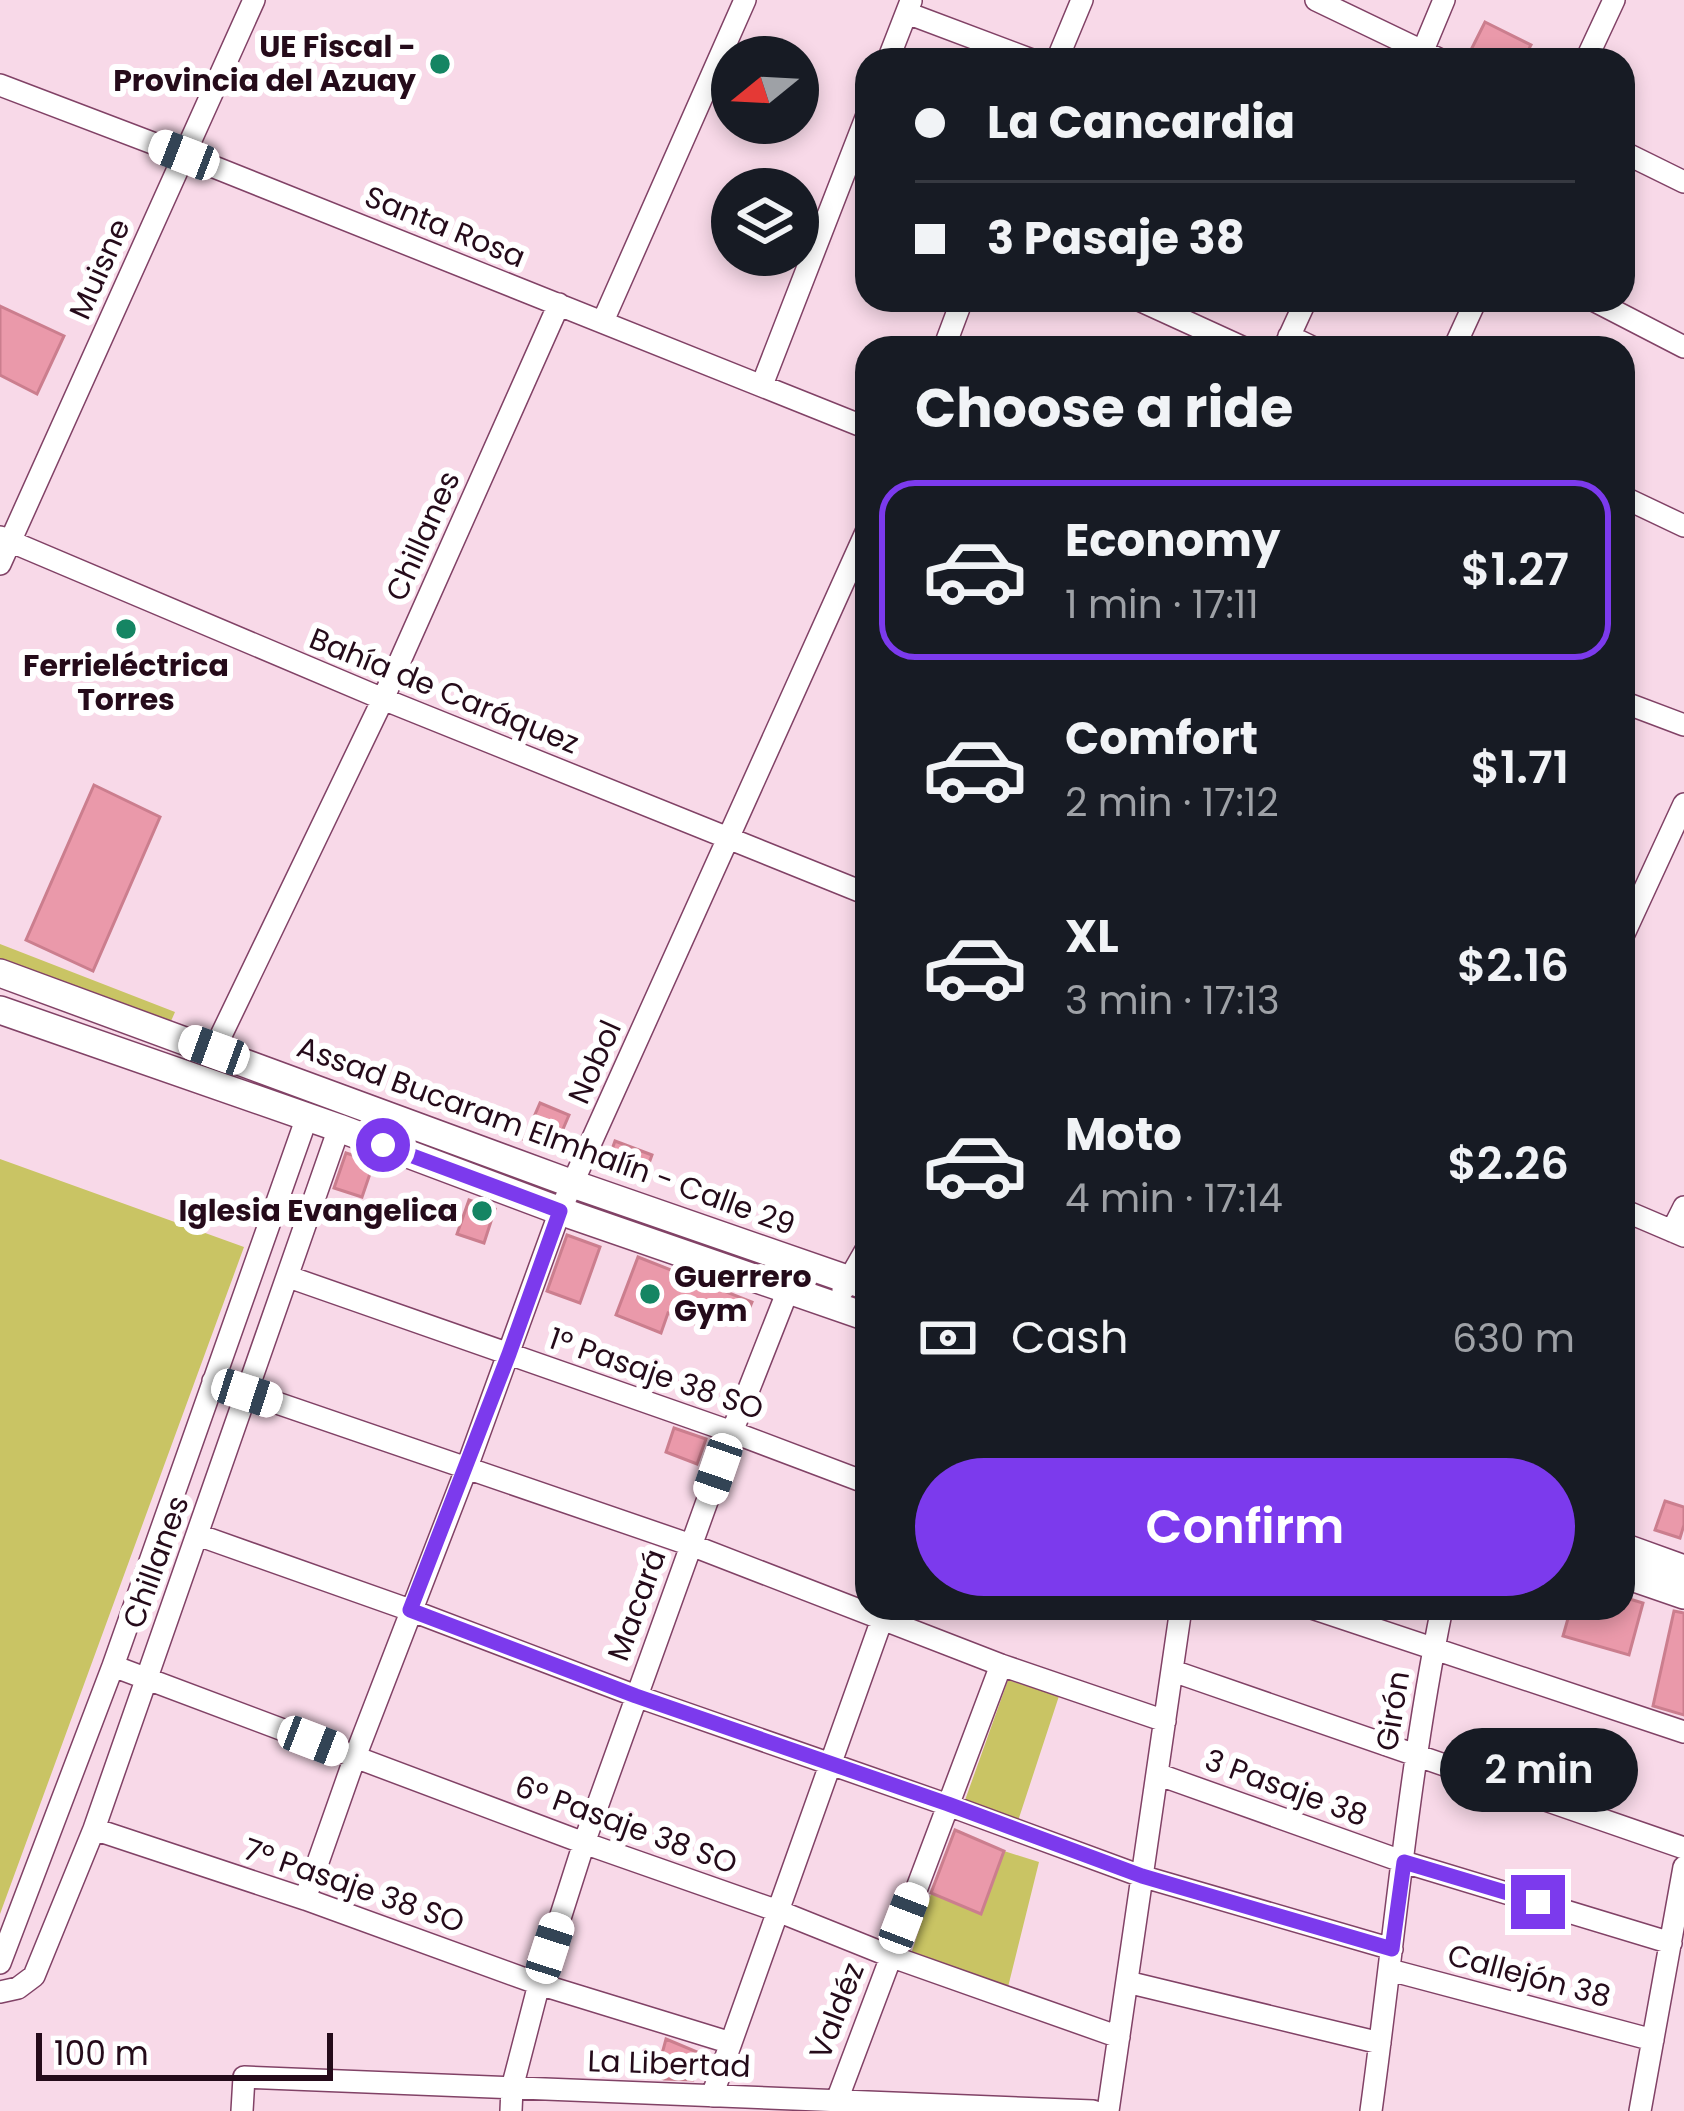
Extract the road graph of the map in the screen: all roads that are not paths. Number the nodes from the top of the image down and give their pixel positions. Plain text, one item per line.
1 (254, 0) edge
2 (745, 0) edge
3 (1082, 0) edge
4 (1316, 0) edge
5 (1444, 0) edge
6 (1614, 0) edge
7 (909, 7) edge
8 (893, 48) edge
9 (1004, 48) edge
10 (1063, 48) edge
11 (1410, 48) edge
12 (1431, 48) edge
13 (1592, 48) edge
14 (0, 85) edge
15 (855, 146) edge
16 (184, 155) junction
17 (1635, 158) edge
18 (1684, 182) edge
19 (559, 304) junction
20 (1165, 312) edge
21 (1616, 312) edge
22 (602, 321) junction
23 (1218, 336) edge
24 (1684, 347) edge
25 (762, 385) junction
26 (855, 423) edge
27 (1635, 502) edge
28 (1684, 526) edge
29 (5, 540) edge
30 (855, 556) edge
31 (0, 564) edge
32 (382, 700) junction
33 (1635, 707) edge
34 (1684, 725) edge
35 (1684, 804) edge
36 (726, 838) junction
37 (855, 889) edge
38 (1635, 910) edge
39 (0, 973) edge
40 (0, 1010) edge
41 (214, 1050) junction
42 (307, 1117) junction
43 (339, 1128) junction
44 (573, 1184) junction
45 (1684, 1207) edge
46 (560, 1211) junction
47 (1635, 1215) edge
48 (1678, 1233) edge
49 (799, 1263) junction
50 (289, 1277) junction
51 (855, 1282) edge
52 (855, 1286) edge
53 (788, 1290) junction
54 (834, 1306) junction
55 (855, 1313) edge
56 (509, 1354) junction
57 (213, 1381) junction
58 (247, 1393) junction
59 (732, 1432) junction
60 (467, 1467) junction
61 (855, 1478) edge
62 (198, 1535) junction
63 (692, 1545) junction
64 (1635, 1551) edge
65 (1684, 1569) edge
66 (1635, 1578) edge
67 (1684, 1595) edge
68 (855, 1603) edge
69 (410, 1610) junction
70 (881, 1620) edge
71 (900, 1620) edge
72 (1179, 1620) edge
73 (1349, 1620) edge
74 (1440, 1620) edge
75 (1434, 1648) junction
76 (1001, 1665) junction
77 (113, 1666) junction
78 (1173, 1671) junction
79 (146, 1677) junction
80 (636, 1696) junction
81 (1166, 1720) junction
82 (1684, 1732) edge
83 (1415, 1753) junction
84 (355, 1757) junction
85 (830, 1764) junction
86 (1157, 1774) junction
87 (948, 1804) junction
88 (94, 1828) junction
89 (584, 1843) junction
90 (1684, 1848) edge
91 (1404, 1862) junction
92 (1684, 1867) edge
93 (1142, 1876) junction
94 (305, 1899) junction
95 (778, 1911) junction
96 (1681, 1914) edge
97 (1671, 1943) junction
98 (890, 1956) junction
99 (1391, 1960) junction
100 (0, 1963) edge
101 (1127, 1982) junction
102 (538, 1984) junction
103 (0, 1993) edge
104 (1119, 2037) junction
105 (1654, 2040) junction
106 (731, 2043) junction
107 (1380, 2043) junction
108 (712, 2096) junction
109 (511, 2100) edge
110 (835, 2105) edge
111 (242, 2111) edge
112 (1093, 2111) edge
113 (1108, 2111) edge
114 (1371, 2111) edge
115 (1640, 2111) edge

1 - 16 street, Muisne
2 - 22 street
3 - 10 street
4 - 11 street
5 - 12 street
6 - 13 street
7 - 8 street
7 - 9 street
14 - 16 street, Santa Rosa
15 - 25 street
16 - 19 street, Santa Rosa
16 - 29 street, Muisne
17 - 18 street
19 - 22 street, Santa Rosa
19 - 32 street, Chillanes
20 - 23 street
21 - 24 street
22 - 25 street, Santa Rosa
25 - 26 street, Santa Rosa
27 - 28 street
29 - 31 street, Muisne
29 - 32 street, Bahía de Caráquez
30 - 36 street, Nobol
32 - 36 street, Bahía de Caráquez
32 - 41 street, Chillanes
33 - 34 street
35 - 38 street
36 - 37 street, Bahía de Caráquez
36 - 44 street, Nobol
39 - 41 main road, Assad Bucaram Elmhalín - Calle 29
40 - 42 main road
41 - 44 main road, Assad Bucaram Elmhalín - Calle 29
42 - 43 main road
42 - 57 street, Chillanes
43 - 46 main road
43 - 50 street, Chillanes
44 - 46 street, Nobol
44 - 49 main road, Assad Bucaram Elmhalín - Calle 29
45 - 48 street
46 - 53 main road
46 - 56 street, Nobol
47 - 48 street
49 - 51 main road, Assad Bucaram Elmhalín - Calle 29
49 - 53 street, Macará
50 - 56 street, 1º Pasaje 38 SO
50 - 58 street, Chillanes
52 - 54 street
53 - 54 main road
53 - 59 street, Macará
54 - 55 main road
56 - 59 street, 1º Pasaje 38 SO
56 - 60 street, Nobol
57 - 58 street
57 - 77 street, Chillanes
58 - 60 street
58 - 62 street, Chillanes
59 - 61 street, 1º Pasaje 38 SO
59 - 63 street, Macará
60 - 63 street
60 - 69 street, Nobol
62 - 69 street, Callejón 38
62 - 79 street, Chillanes
63 - 68 street
63 - 80 street, Macará
64 - 65 main road
66 - 67 main road
69 - 80 street, Callejón 38
69 - 84 street, Nobol
70 - 85 street
71 - 76 street
72 - 78 street
73 - 75 street
74 - 75 street, Girón
75 - 82 street
75 - 83 street, Girón
76 - 81 street
76 - 87 street, Valdéz
77 - 79 street, 6º Pasaje 38 SO
77 - 100 street, Chillanes
78 - 81 street
78 - 83 street
79 - 84 street, 6º Pasaje 38 SO
79 - 88 street, Chillanes
80 - 85 street, Callejón 38
80 - 89 street, Macará
81 - 86 street
83 - 90 street
83 - 91 street, Girón
84 - 89 street, 6º Pasaje 38 SO
84 - 94 street, Nobol
85 - 87 street, Callejón 38
85 - 95 street
86 - 91 street, 3 Pasaje 38
86 - 93 street
87 - 93 street, Callejón 38
87 - 98 street, Valdéz
88 - 94 street, 7º Pasaje 38 SO
88 - 103 street, Chillanes
89 - 95 street, 6º Pasaje 38 SO
89 - 102 street, Macará
91 - 97 street, 3 Pasaje 38
91 - 99 street, Girón
92 - 96 street
93 - 99 street, Callejón 38
93 - 101 street
94 - 102 street, 7º Pasaje 38 SO
95 - 98 street, 6º Pasaje 38 SO
95 - 106 street
96 - 97 street
97 - 105 street
98 - 104 street, 6º Pasaje 38 SO
98 - 110 street, Valdéz
99 - 105 street, Callejón 38
99 - 107 street, Girón
101 - 104 street
101 - 107 street
102 - 106 street, 7º Pasaje 38 SO
102 - 109 street, Macará
104 - 113 street
105 - 115 street
106 - 108 street
107 - 114 street, Girón
108 - 109 street, La Libertad
108 - 110 street, La Libertad
109 - 111 street, La Libertad
110 - 112 street, La Libertad

